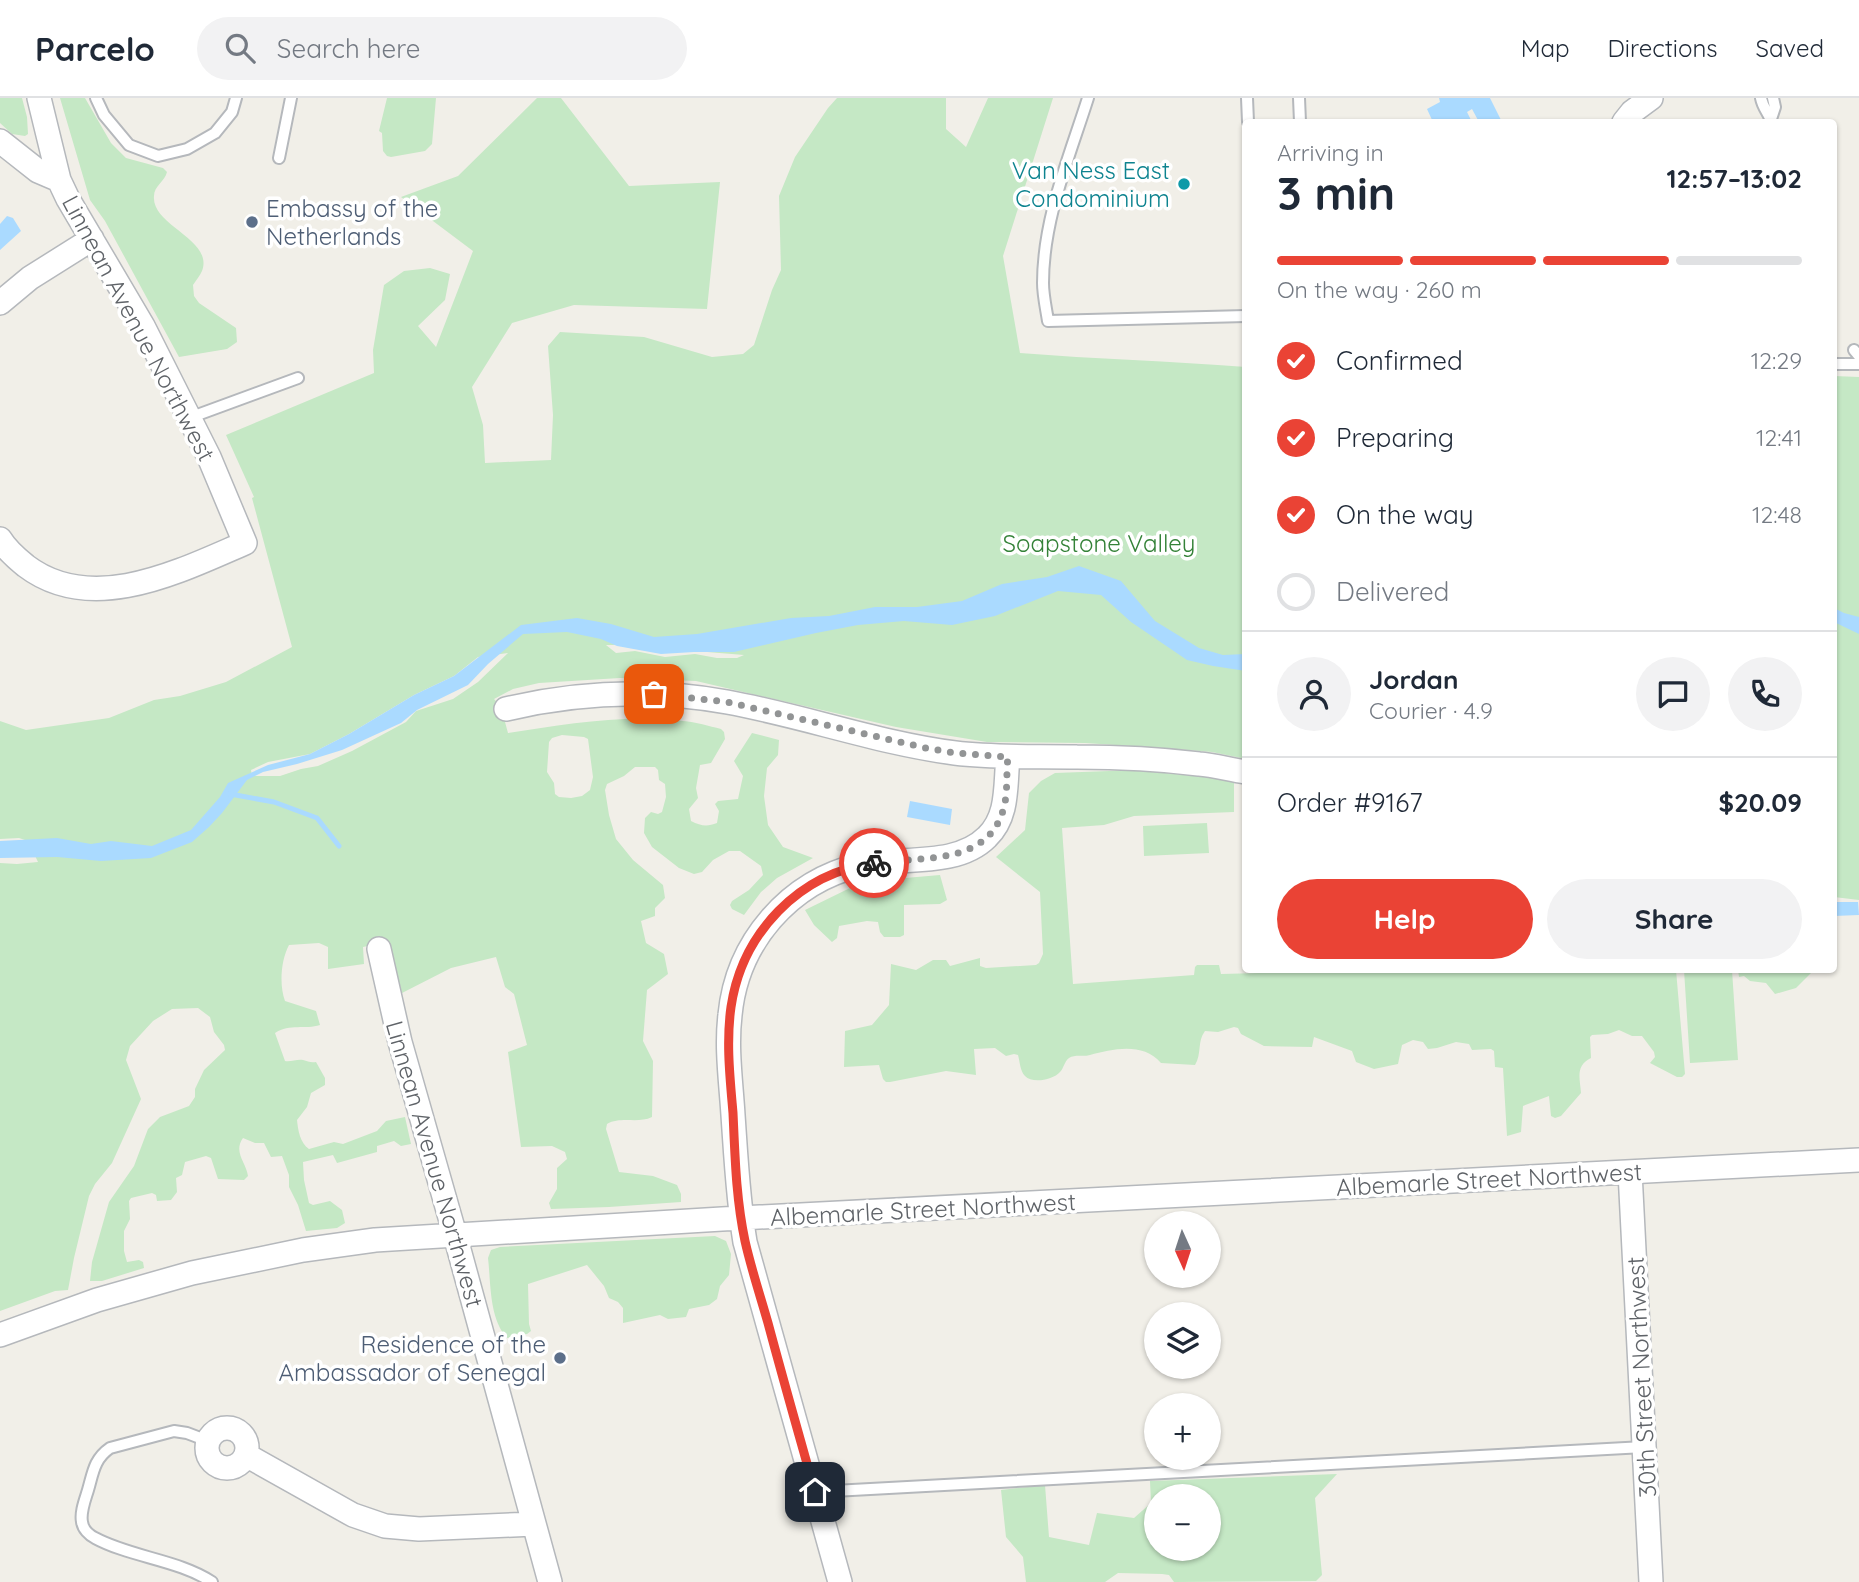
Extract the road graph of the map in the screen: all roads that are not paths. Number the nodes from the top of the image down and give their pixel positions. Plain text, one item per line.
1 (39, 98) edge
2 (96, 98) edge
3 (236, 98) edge
4 (290, 98) edge
5 (1088, 98) edge
6 (1247, 98) edge
7 (1299, 98) edge
8 (1651, 98) edge
9 (1761, 98) edge
10 (1773, 98) edge
11 (1248, 119) edge
12 (1300, 119) edge
13 (1626, 119) edge
14 (1770, 119) edge
15 (1771, 119) edge
16 (0, 141) edge
17 (279, 158) dead end
18 (59, 180) junction
19 (92, 239) junction
20 (0, 303) edge
21 (1242, 316) edge
22 (1837, 364) edge
23 (1859, 364) edge
24 (298, 378) dead end
25 (190, 418) junction
26 (0, 538) edge
27 (506, 709) dead end
28 (1008, 757) junction
29 (1242, 771) edge
30 (379, 949) dead end
31 (1859, 1160) edge
32 (1630, 1172) junction
33 (741, 1218) junction
34 (455, 1235) junction
35 (0, 1335) edge
36 (208, 1441) joint
37 (1644, 1447) junction
38 (815, 1492) junction
39 (534, 1524) junction
40 (212, 1582) edge
41 (550, 1582) edge
42 (840, 1582) edge
43 (1651, 1582) edge

1 - 18 street
2 - 3 lane
4 - 17 lane
5 - 21 lane
6 - 11 lane
7 - 12 lane
8 - 13 street
9 - 14 lane
10 - 15 lane
16 - 18 street, Linnean Avenue Northwest
18 - 19 street, Linnean Avenue Northwest
19 - 20 street
19 - 25 street, Linnean Avenue Northwest
22 - 23 lane
24 - 25 lane
25 - 26 street, Linnean Avenue Northwest
27 - 28 street
28 - 29 street
28 - 33 street
30 - 34 street, Linnean Avenue Northwest
31 - 32 street, Albemarle Street Northwest
32 - 33 street, Albemarle Street Northwest
32 - 37 street, 30th Street Northwest
33 - 34 street, Albemarle Street Northwest
33 - 38 street
34 - 35 street, Albemarle Street Northwest
34 - 39 street, Linnean Avenue Northwest
36 - 39 street
36 - 40 lane
37 - 38 lane
37 - 43 street, 30th Street Northwest
38 - 42 street
39 - 41 street, Linnean Avenue Northwest

